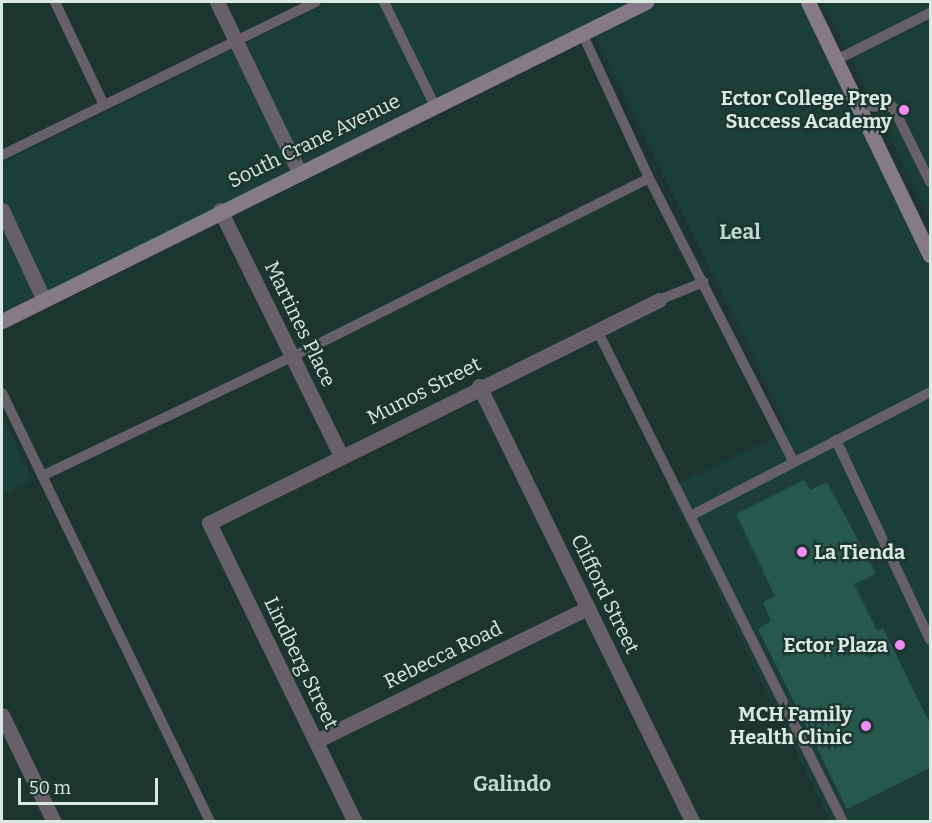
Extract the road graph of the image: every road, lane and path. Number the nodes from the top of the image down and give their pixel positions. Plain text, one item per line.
1 (55, 2) edge
2 (217, 2) edge
3 (316, 2) edge
4 (384, 2) edge
5 (642, 2) edge
6 (808, 2) edge
7 (930, 13) edge
8 (582, 33) junction
9 (236, 41) junction
10 (836, 60) junction
11 (434, 104) junction
12 (104, 105) junction
13 (858, 106) junction
14 (2, 155) edge
15 (298, 172) junction
16 (649, 178) junction
17 (930, 182) edge
18 (2, 210) edge
19 (220, 210) junction
20 (930, 255) edge
21 (704, 282) junction
22 (44, 300) junction
23 (659, 300) joint
24 (2, 321) edge
25 (597, 330) junction
26 (292, 357) junction
27 (479, 386) junction
28 (2, 393) edge
29 (930, 394) edge
30 (836, 440) junction
31 (341, 456) junction
32 (794, 462) junction
33 (42, 477) junction
34 (692, 515) junction
35 (209, 523) joint
36 (588, 608) junction
37 (930, 640) edge
38 (2, 715) edge
39 (316, 741) junction
40 (54, 822) edge
41 (210, 822) edge
42 (355, 822) edge
43 (693, 822) edge
44 (843, 822) edge

1 - 12 lane
2 - 9 street
3 - 9 lane
4 - 11 lane
5 - 8 main road, South Crane Avenue
6 - 10 main road
7 - 10 lane
8 - 11 main road, South Crane Avenue
8 - 16 lane
9 - 12 lane
9 - 15 street
10 - 13 main road
11 - 15 main road, South Crane Avenue
12 - 14 lane
13 - 17 lane
13 - 20 main road
15 - 19 main road, South Crane Avenue
16 - 21 lane
16 - 26 lane
18 - 22 street
19 - 22 main road, South Crane Avenue
19 - 26 street, Martines Place
21 - 23 lane
21 - 32 lane
22 - 24 main road, South Crane Avenue
23 - 25 street, Munos Street
25 - 27 street, Munos Street
25 - 34 lane
26 - 31 street, Martines Place
26 - 33 lane
27 - 31 street, Munos Street
27 - 36 street, Clifford Street
28 - 33 lane
29 - 30 lane
30 - 32 lane
30 - 37 lane
31 - 35 street, Munos Street
32 - 34 lane
33 - 41 lane
34 - 44 lane
35 - 39 street, Lindberg Street
36 - 39 street, Rebecca Road
36 - 43 street, Clifford Street
38 - 40 street
39 - 42 street, Lindberg Street

